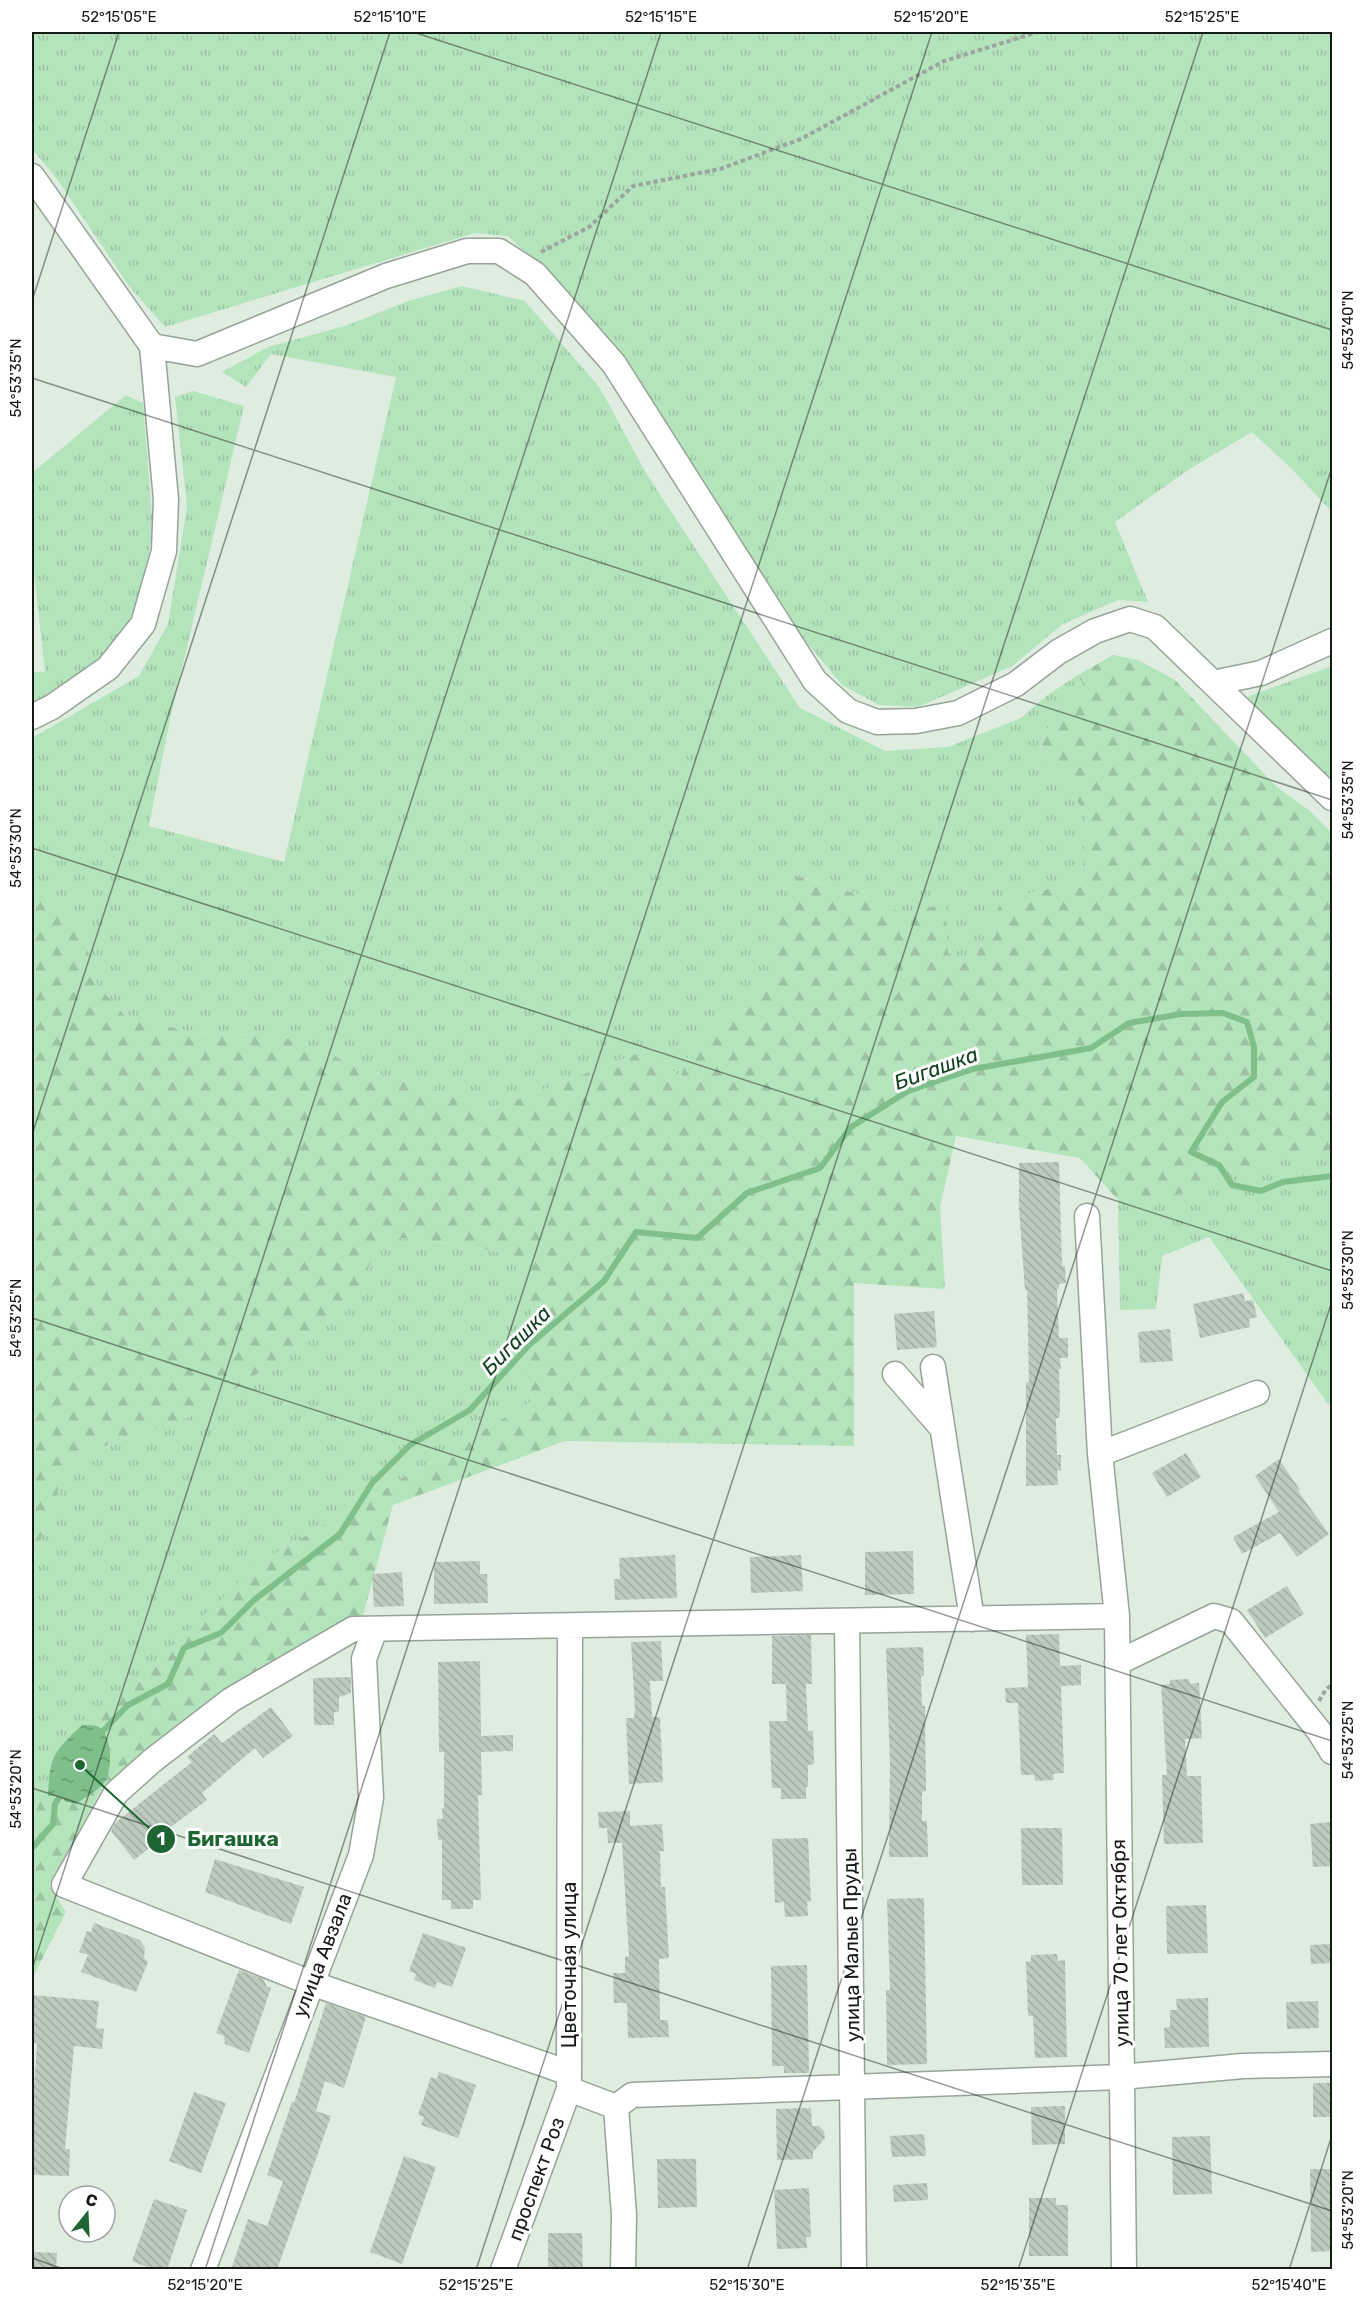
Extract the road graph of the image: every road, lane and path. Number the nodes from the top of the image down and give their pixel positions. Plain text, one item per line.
1 (1038, 32) edge
2 (32, 176) edge
3 (519, 263) junction
4 (152, 346) junction
5 (1332, 641) edge
6 (1213, 683) junction
7 (32, 717) edge
8 (1332, 798) edge
9 (1087, 1216) dead end
10 (933, 1367) dead end
11 (895, 1374) dead end
12 (1257, 1393) dead end
13 (942, 1428) junction
14 (1100, 1454) junction
15 (1117, 1616) junction
16 (972, 1619) junction
17 (847, 1622) junction
18 (570, 1627) junction
19 (364, 1629) junction
20 (1117, 1663) junction
21 (1332, 1752) edge
22 (311, 1983) junction
23 (1332, 2064) edge
24 (1121, 2077) junction
25 (569, 2081) junction
26 (853, 2087) junction
27 (616, 2107) junction
28 (203, 2270) edge
29 (503, 2270) edge
30 (622, 2270) edge
31 (854, 2270) edge
32 (1124, 2270) edge

1 - 3 path
2 - 4 street
3 - 4 street
3 - 6 street
4 - 7 street
5 - 6 street
6 - 8 street
9 - 14 street, улица 70 лет Октября
10 - 13 street
11 - 13 street
12 - 14 street
13 - 16 street
14 - 15 street, улица 70 лет Октября
15 - 16 street
15 - 20 street, улица 70 лет Октября
16 - 17 street
17 - 18 street
17 - 26 street, улица Малые Пруды
18 - 19 street
18 - 25 street, Цветочная улица
19 - 22 street, улица Авзала
19 - 22 street
20 - 21 street
20 - 24 street, улица 70 лет Октября
22 - 25 street
22 - 28 street, улица Авзала
23 - 24 street
24 - 26 street
24 - 32 street, улица 70 лет Октября
25 - 27 street
25 - 29 street, проспект Роз
26 - 27 street
26 - 31 street, улица Малые Пруды
27 - 30 street

